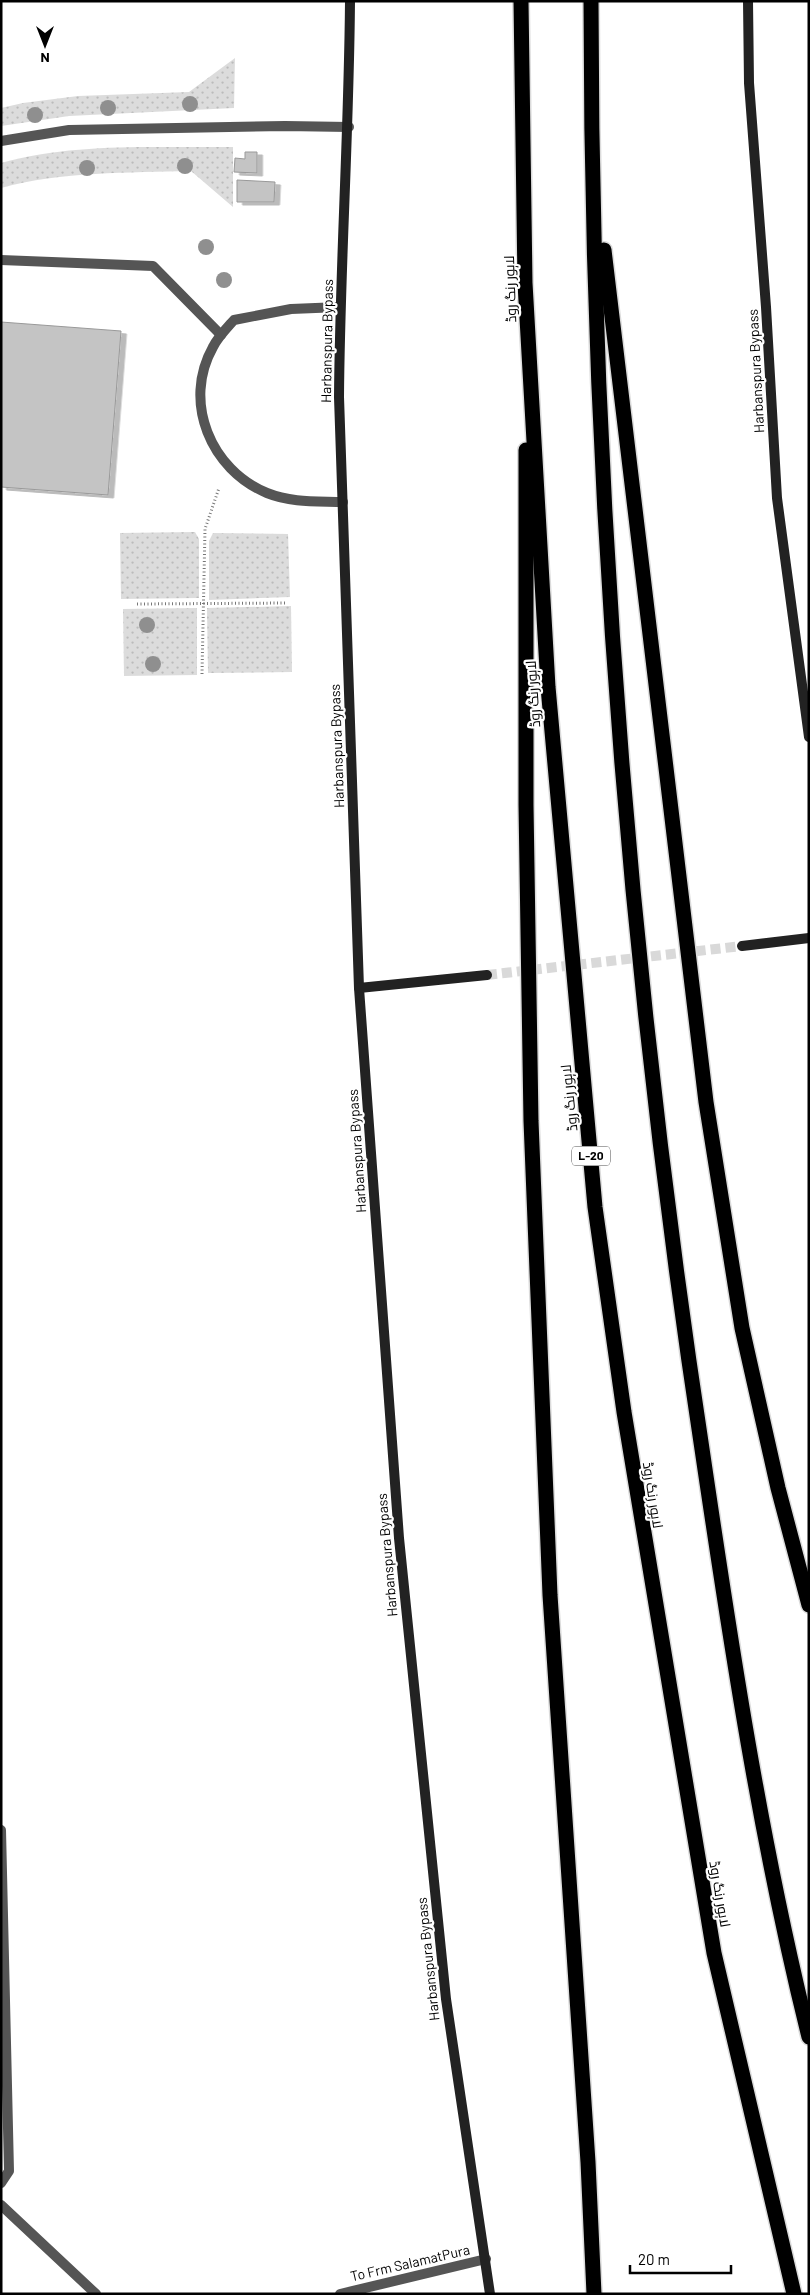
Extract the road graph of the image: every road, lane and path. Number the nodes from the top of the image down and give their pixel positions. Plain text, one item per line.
1 (350, 1) edge
2 (521, 1) edge
3 (591, 1) edge
4 (748, 1) edge
5 (349, 127) junction
6 (1, 141) edge
7 (591, 144) junction
8 (1, 260) edge
9 (525, 283) junction
10 (340, 307) junction
11 (220, 335) junction
12 (227, 466) junction
13 (343, 502) junction
14 (204, 603) junction
15 (287, 603) dead end
16 (138, 604) dead end
17 (202, 674) dead end
18 (809, 737) edge
19 (809, 938) edge
20 (742, 946) tunnel mouth
21 (487, 975) tunnel mouth
22 (359, 988) junction
23 (809, 1606) edge
24 (1, 1830) edge
25 (809, 2037) edge
26 (1, 2183) edge
27 (1, 2205) edge
28 (486, 2259) junction
29 (96, 2294) edge
30 (340, 2294) edge
31 (490, 2294) edge
32 (594, 2294) edge
33 (794, 2294) edge

1 - 5 street, Harbanspura Bypass
2 - 9 highway, لاہور رنگ روڈ / L-20
3 - 7 highway
4 - 18 street, Harbanspura Bypass
5 - 6 street
5 - 10 street, Harbanspura Bypass
7 - 23 highway
7 - 25 highway
8 - 11 street
9 - 32 highway
9 - 33 highway, لاہور رنگ روڈ / L-20
10 - 11 street
10 - 13 street, Harbanspura Bypass
11 - 12 street
12 - 13 street
12 - 14 path
13 - 22 street, Harbanspura Bypass
14 - 15 path
14 - 16 path
14 - 17 path
19 - 20 street
21 - 22 street
22 - 28 street, Harbanspura Bypass
24 - 26 street
27 - 29 street
28 - 30 street, To Frm SalamatPura
28 - 31 street, Harbanspura Bypass

